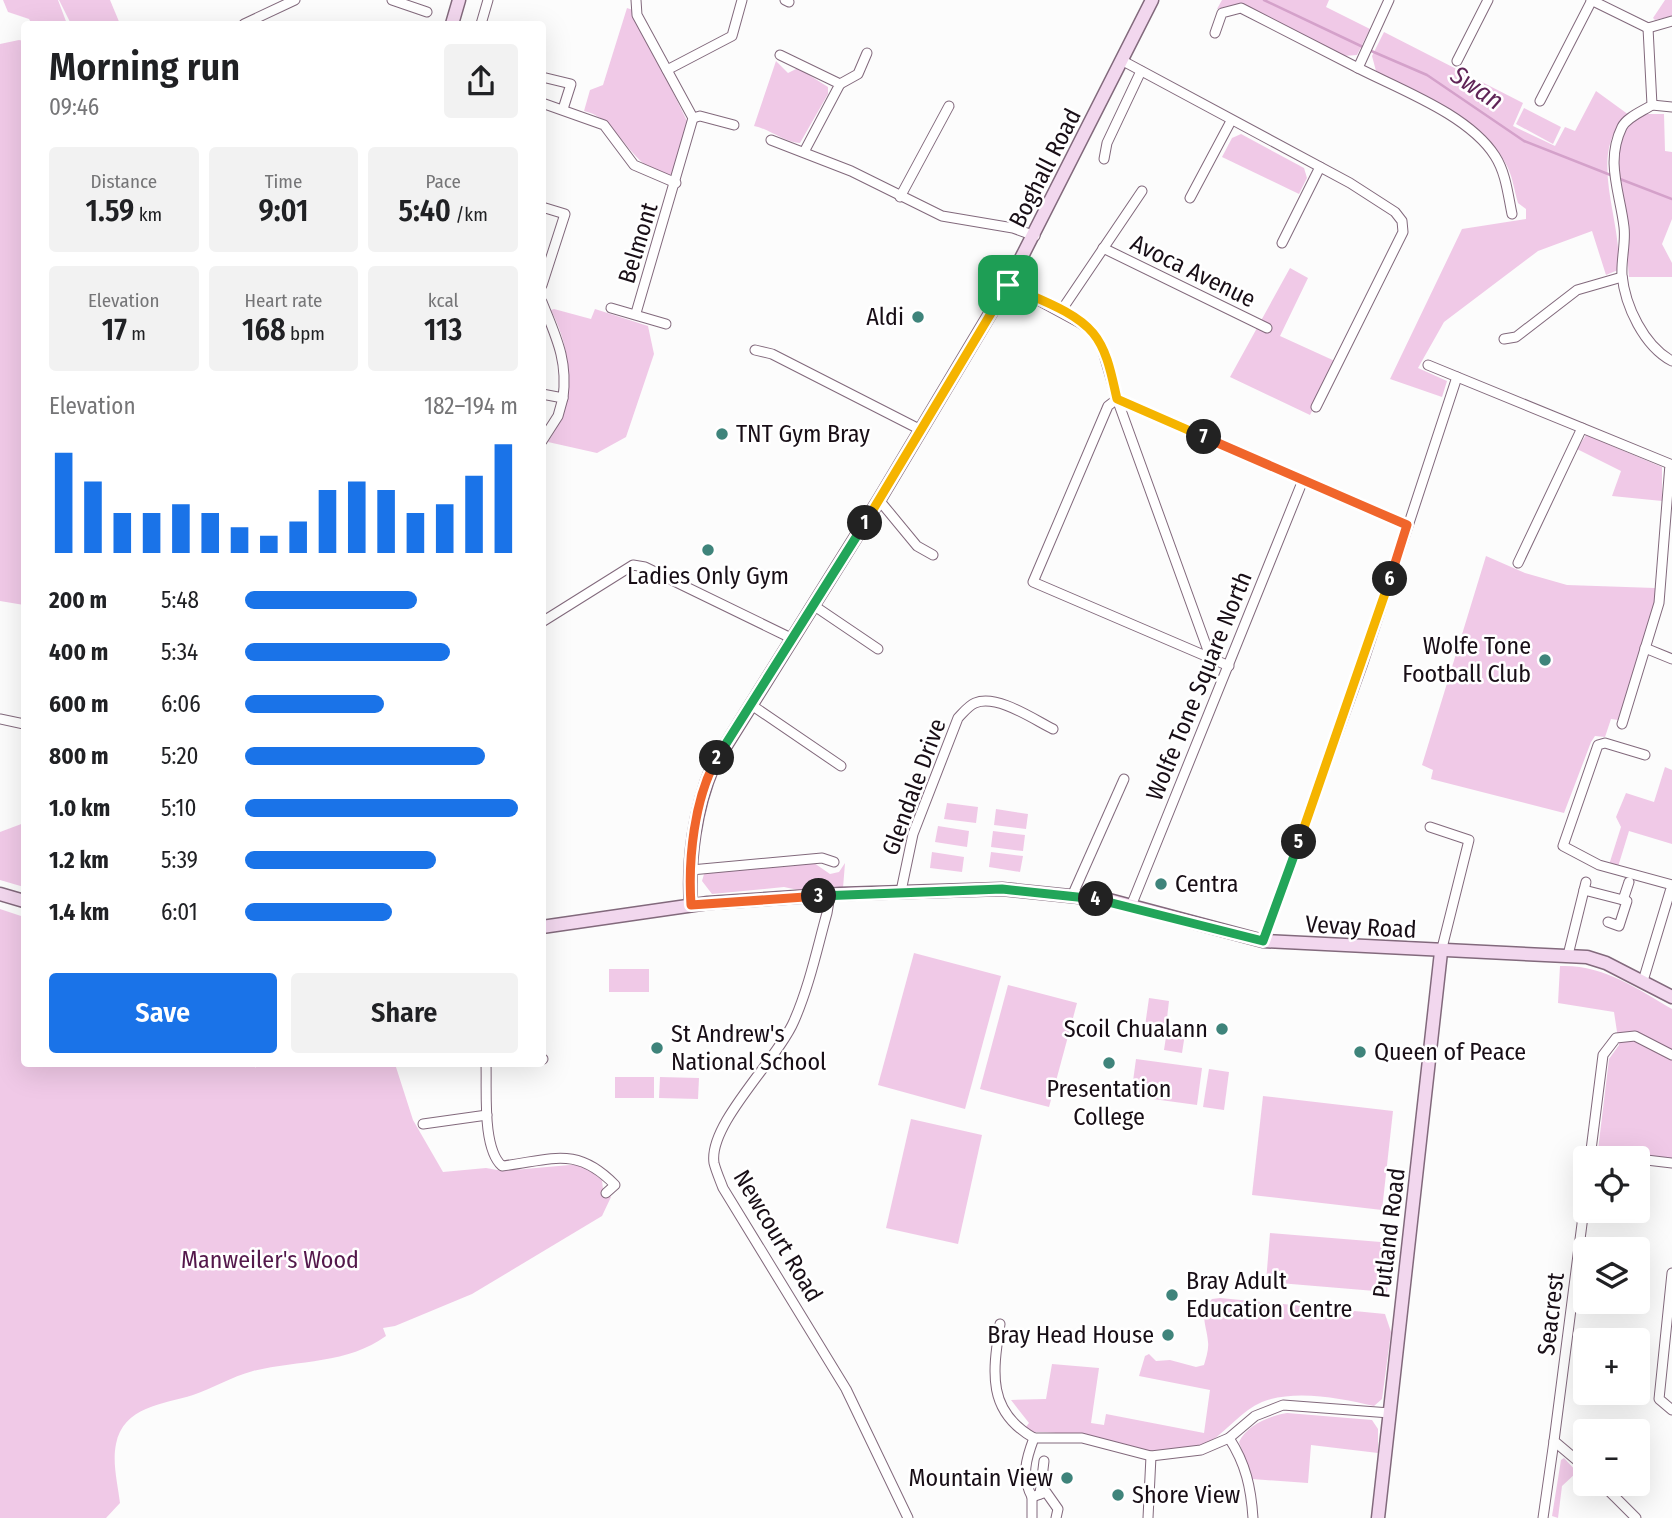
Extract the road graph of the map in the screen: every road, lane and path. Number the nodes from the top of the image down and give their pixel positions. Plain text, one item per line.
1 (295, 0) edge
2 (392, 0) edge
3 (459, 0) edge
4 (488, 0) edge
5 (636, 0) edge
6 (742, 0) edge
7 (1152, 0) edge
8 (1388, 0) edge
9 (1488, 0) edge
10 (1592, 0) edge
11 (427, 12) dead end
12 (250, 21) edge
13 (453, 21) edge
14 (482, 21) edge
15 (1672, 21) edge
16 (1648, 28) junction
17 (1215, 33) dead end
18 (867, 53) dead end
19 (780, 55) dead end
20 (1122, 61) junction
21 (1457, 61) dead end
22 (1358, 68) junction
23 (667, 70) junction
24 (1141, 71) junction
25 (546, 78) edge
26 (571, 84) junction
27 (839, 84) junction
28 (584, 87) dead end
29 (1540, 102) dead end
30 (546, 104) edge
31 (1652, 105) junction
32 (949, 106) dead end
33 (1672, 107) edge
34 (563, 109) junction
35 (693, 118) junction
36 (1231, 121) junction
37 (734, 125) dead end
38 (771, 139) dead end
39 (804, 152) junction
40 (1104, 159) dead end
41 (1320, 167) junction
42 (676, 183) junction
43 (1142, 191) dead end
44 (900, 197) junction
45 (1190, 198) dead end
46 (546, 207) edge
47 (1512, 214) dead end
48 (1035, 236) junction
49 (1283, 243) dead end
50 (1103, 248) junction
51 (546, 273) edge
52 (1622, 276) junction
53 (1008, 285) junction
54 (611, 308) dead end
55 (1061, 311) junction
56 (546, 312) edge
57 (636, 313) junction
58 (666, 324) dead end
59 (1267, 328) dead end
60 (1504, 339) dead end
61 (755, 350) dead end
62 (1672, 361) edge
63 (1428, 365) dead end
64 (1457, 377) junction
65 (546, 395) edge
66 (563, 398) junction
67 (1117, 399) junction
68 (1316, 407) dead end
69 (1582, 428) junction
70 (921, 430) junction
71 (546, 435) edge
72 (1671, 464) edge
73 (1303, 480) junction
74 (879, 500) junction
75 (1407, 525) junction
76 (933, 555) dead end
77 (1518, 563) dead end
78 (813, 605) junction
79 (546, 619) edge
80 (791, 638) junction
81 (1646, 648) junction
82 (878, 649) dead end
83 (1210, 656) junction
84 (1672, 659) edge
85 (1229, 666) junction
86 (750, 704) junction
87 (0, 719) edge
88 (21, 723) edge
89 (1622, 724) dead end
90 (1053, 729) dead end
91 (1645, 755) dead end
92 (841, 766) dead end
93 (1124, 779) dead end
94 (1430, 827) dead end
95 (834, 862) dead end
96 (691, 870) junction
97 (1629, 882) dead end
98 (1672, 885) edge
99 (901, 891) junction
100 (0, 894) edge
101 (830, 895) junction
102 (1072, 896) junction
103 (21, 900) edge
104 (1623, 900) junction
105 (691, 905) junction
106 (1131, 906) junction
107 (1608, 922) dead end
108 (546, 927) edge
109 (1263, 941) junction
110 (1441, 952) junction
111 (1568, 955) junction
112 (1643, 981) junction
113 (1672, 997) edge
114 (1672, 1055) edge
115 (486, 1067) edge
116 (487, 1115) junction
117 (423, 1124) dead end
118 (1592, 1146) edge
119 (1650, 1161) edge
120 (1672, 1163) edge
121 (606, 1193) dead end
122 (1582, 1223) edge
123 (1672, 1273) edge
124 (1000, 1324) dead end
125 (1672, 1410) edge
126 (1390, 1413) junction
127 (1034, 1437) junction
128 (1229, 1438) junction
129 (1554, 1441) junction
130 (1151, 1456) junction
131 (1573, 1457) edge
132 (1044, 1461) dead end
133 (1036, 1495) junction
134 (1614, 1496) edge
135 (908, 1518) edge
136 (1032, 1518) edge
137 (1056, 1518) edge
138 (1148, 1518) edge
139 (1253, 1518) edge
140 (1378, 1518) edge
141 (1543, 1518) edge
142 (1636, 1518) edge

1 - 12 street
2 - 11 street
3 - 13 main road
4 - 14 street
5 - 23 street
6 - 23 street
7 - 20 main road, Boghall Road
8 - 22 street
9 - 21 street
10 - 16 street
10 - 29 street
15 - 16 street
16 - 31 street
17 - 22 street
18 - 27 street
19 - 27 street
20 - 24 street
20 - 48 main road, Boghall Road
22 - 47 street
23 - 35 street
24 - 36 street
24 - 40 street
25 - 26 street
26 - 28 street
26 - 34 street
27 - 39 street
30 - 34 street, Belmont
31 - 33 street
31 - 52 street
32 - 44 street
34 - 42 street, Belmont
35 - 37 street
35 - 42 street, Belmont
36 - 41 street
36 - 45 street
38 - 39 street
39 - 44 street
41 - 49 street
41 - 68 street
42 - 57 street, Belmont
43 - 50 street, Avoca Avenue
44 - 48 street
46 - 51 street
48 - 53 main road, Boghall Road
50 - 55 street, Avoca Avenue
50 - 59 street, Avoca Avenue
52 - 60 street
52 - 62 street
53 - 55 street
53 - 70 main road, Boghall Road
54 - 57 street, Belmont
55 - 67 street
56 - 66 street
57 - 58 street, Belmont
61 - 70 street
63 - 64 street
64 - 69 street
64 - 75 street
65 - 66 street
66 - 71 street
67 - 73 street
67 - 83 street
67 - 83 street
69 - 72 street
69 - 77 street
70 - 74 main road, Boghall Road
72 - 81 street
73 - 75 street
73 - 85 street, Wolfe Tone Square North
74 - 76 street
74 - 78 main road, Boghall Road
75 - 109 street
78 - 80 main road, Boghall Road
78 - 82 street
79 - 80 street
80 - 86 main road, Boghall Road
81 - 84 street
81 - 89 street
83 - 85 street
85 - 106 street, Wolfe Tone Square North
86 - 92 street
86 - 96 main road, Boghall Road
87 - 88 street
90 - 99 street, Glendale Drive
91 - 98 street
93 - 102 street
94 - 110 street
95 - 96 street
96 - 105 main road, Boghall Road
97 - 104 street
98 - 112 street
99 - 101 main road, Vevay Road
99 - 102 main road, Vevay Road
100 - 103 main road
101 - 105 main road, Vevay Road
101 - 135 street, Newcourt Road
102 - 106 main road, Vevay Road
104 - 107 street
104 - 111 street
105 - 108 main road, Vevay Road
106 - 109 main road, Vevay Road
109 - 110 main road, Vevay Road
110 - 111 main road, Vevay Road
110 - 126 main road, Putland Road
111 - 112 main road, Vevay Road
112 - 113 main road, Vevay Road
114 - 118 street
115 - 116 street
116 - 117 street
116 - 121 street
119 - 120 street
122 - 129 street, Seacrest
123 - 125 street
124 - 127 street
126 - 128 street
126 - 140 main road, Putland Road
127 - 130 street
127 - 133 street
128 - 130 street
128 - 139 street
129 - 131 street
129 - 141 street, Seacrest
130 - 138 street
132 - 133 street
133 - 136 street
133 - 137 street
134 - 142 street

